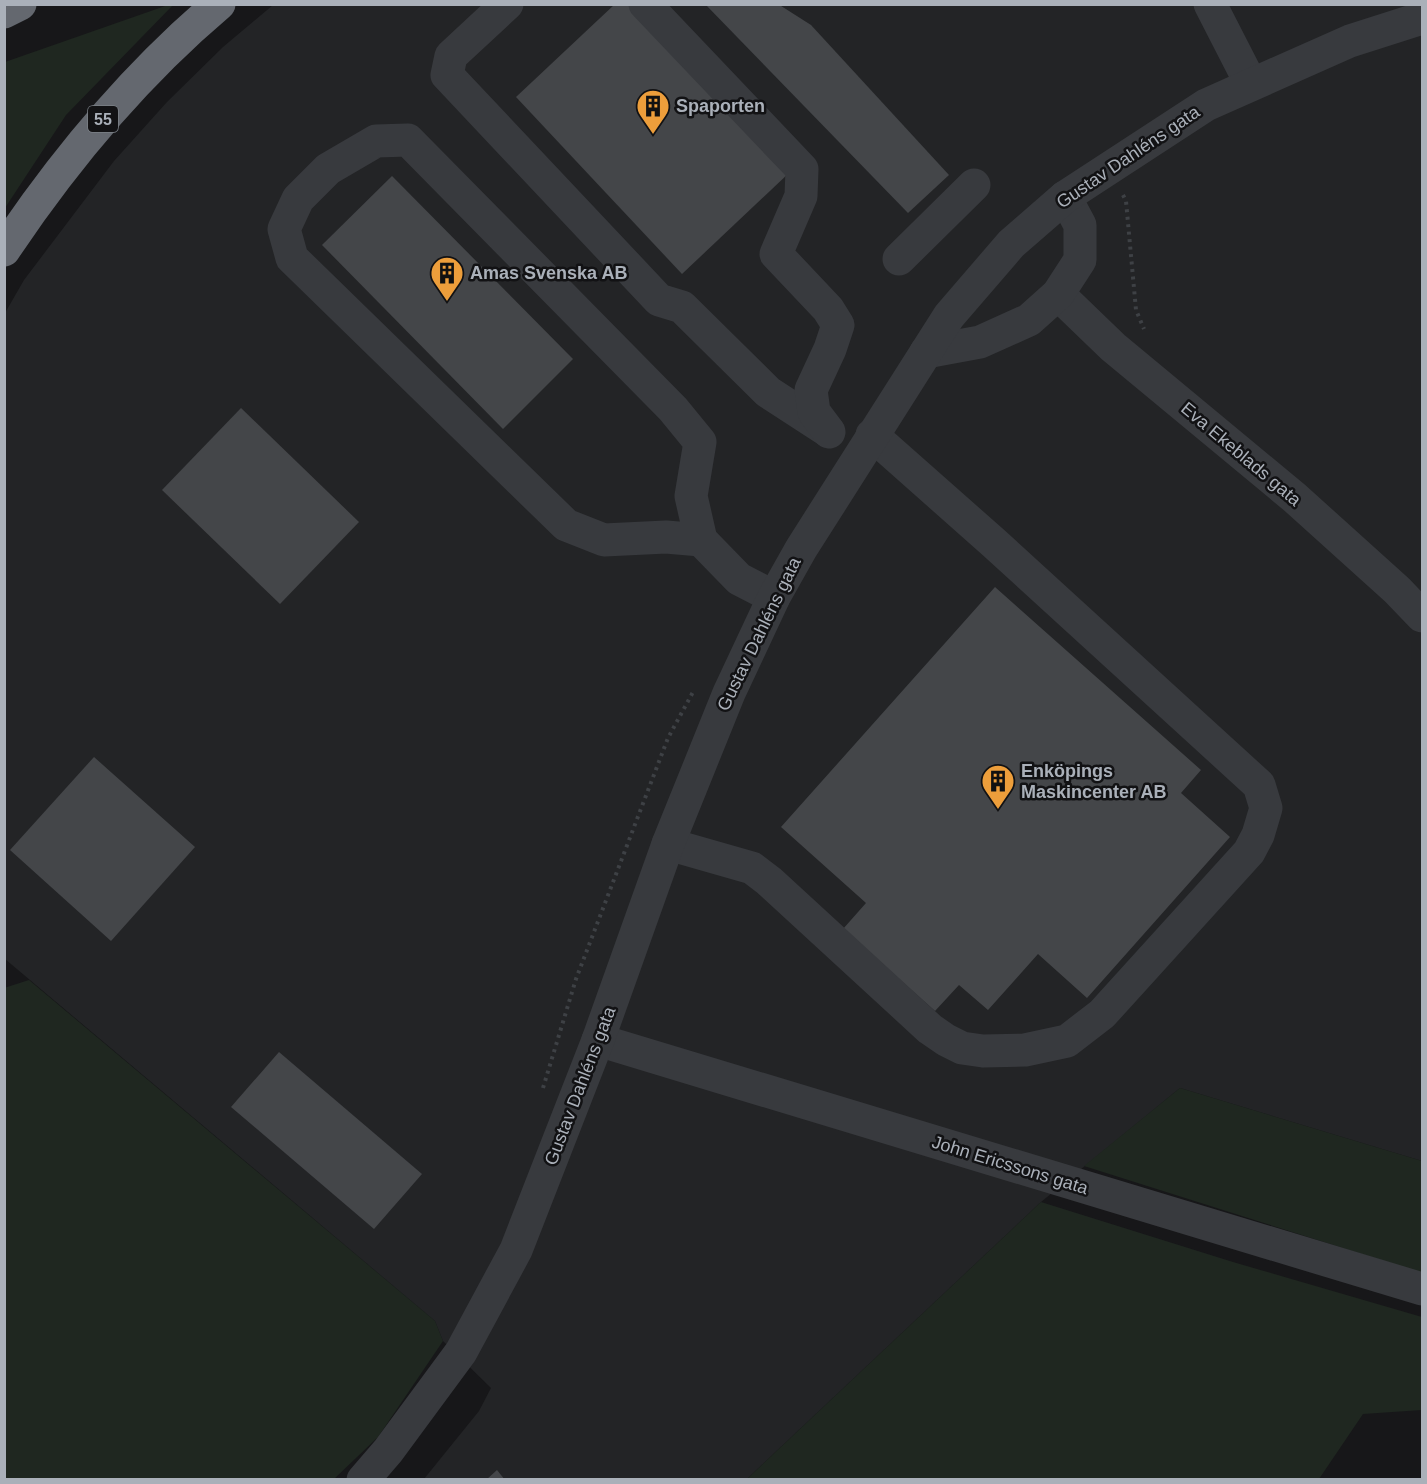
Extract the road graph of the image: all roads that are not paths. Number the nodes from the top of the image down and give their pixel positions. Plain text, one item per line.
1 (20, 4) edge
2 (219, 4) edge
3 (507, 4) edge
4 (645, 4) edge
5 (1210, 4) edge
6 (4, 12) edge
7 (1422, 18) edge
8 (1251, 84) junction
9 (974, 185) dead end
10 (1065, 197) junction
11 (4, 250) edge
12 (899, 259) dead end
13 (1058, 294) junction
14 (926, 352) junction
15 (828, 431) junction
16 (866, 444) junction
17 (701, 540) junction
18 (774, 597) junction
19 (1422, 616) edge
20 (668, 844) junction
21 (598, 1040) junction
22 (1422, 1289) edge
23 (363, 1479) edge

1 - 6 highway
2 - 11 highway, 55
3 - 15 street
4 - 15 street
5 - 8 street
7 - 8 street, Gustav Dahléns gata
8 - 10 street, Gustav Dahléns gata
9 - 12 street
10 - 13 street
10 - 14 street, Gustav Dahléns gata
13 - 14 street
13 - 19 street, Eva Ekeblads gata
14 - 16 street, Gustav Dahléns gata
15 - 16 street
16 - 18 street, Gustav Dahléns gata
16 - 20 street
17 - 17 street
17 - 18 street
18 - 20 street, Gustav Dahléns gata
20 - 21 street, Gustav Dahléns gata
21 - 22 street, John Ericssons gata
21 - 23 street, Gustav Dahléns gata

